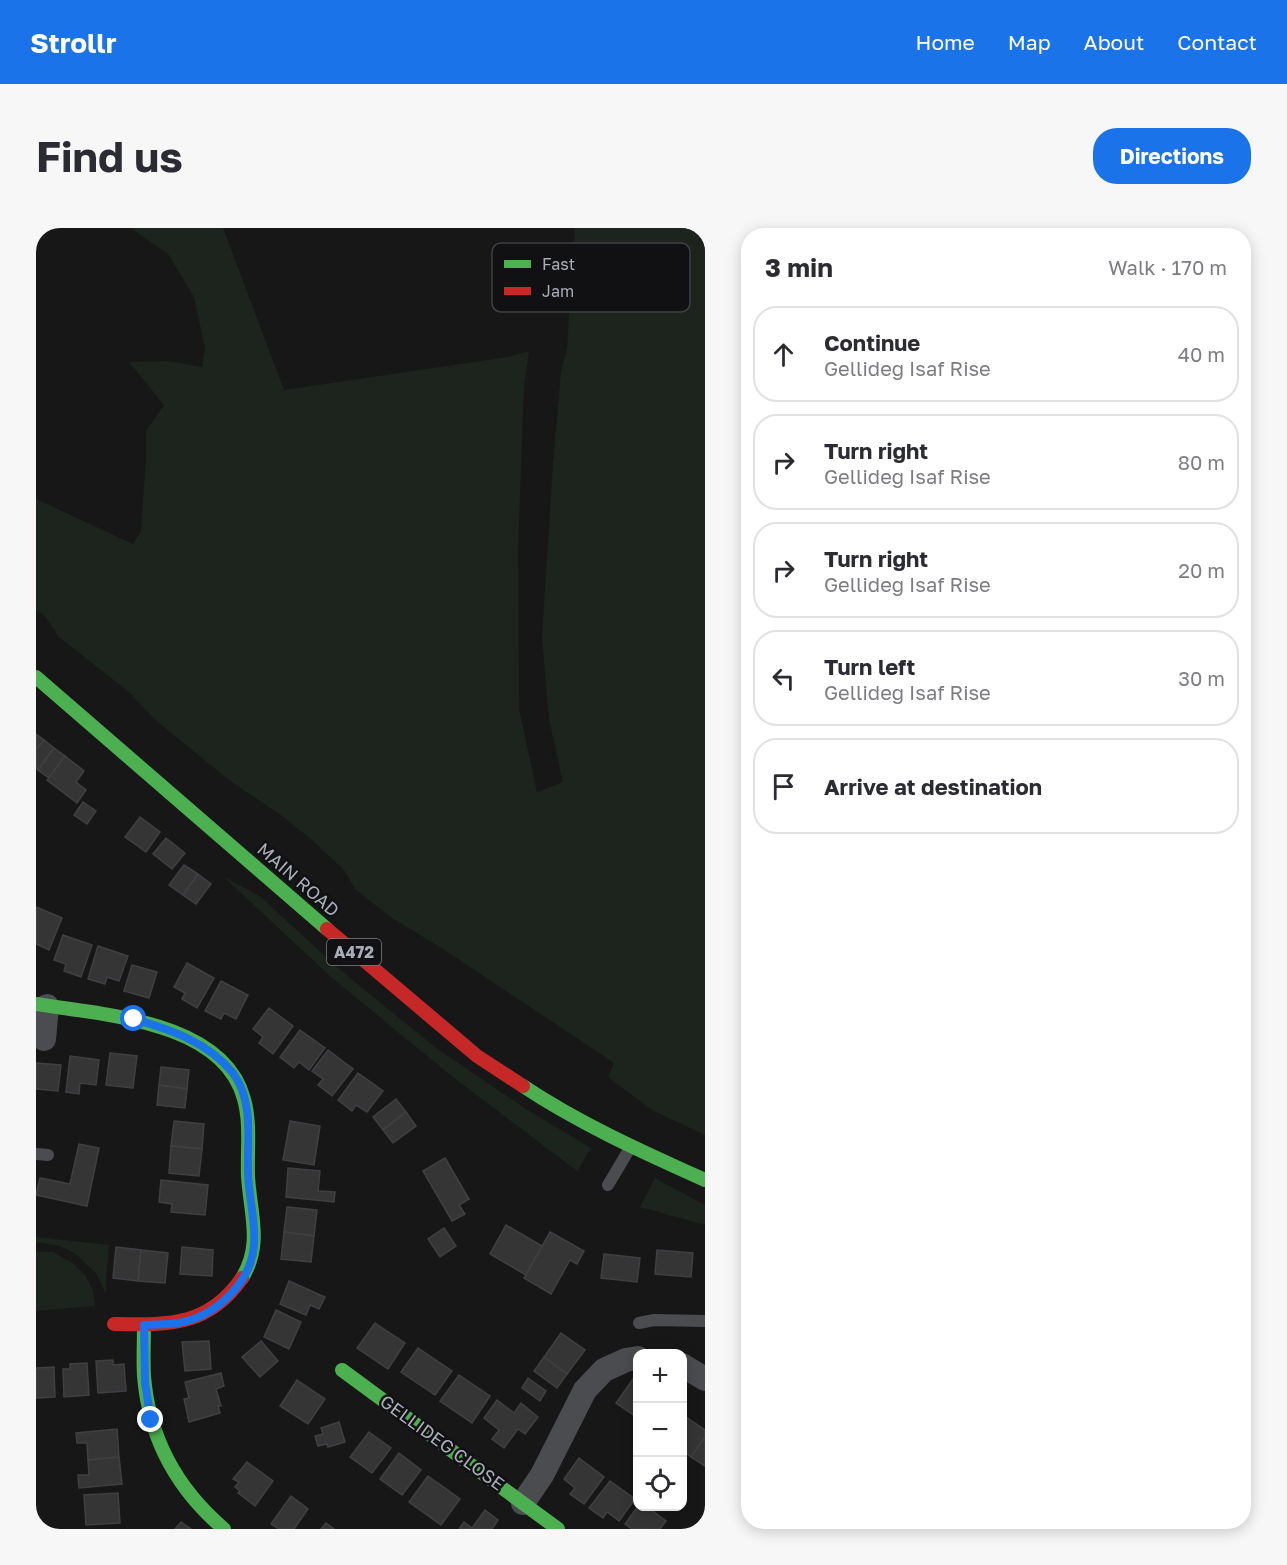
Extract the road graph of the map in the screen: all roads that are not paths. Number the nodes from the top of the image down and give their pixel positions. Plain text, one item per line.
1 (36, 677) edge
2 (42, 1005) edge
3 (44, 1039) dead end
4 (630, 1146) junction
5 (705, 1180) edge
6 (608, 1185) dead end
7 (705, 1321) edge
8 (639, 1323) dead end
9 (114, 1324) dead end
10 (144, 1325) junction
11 (633, 1359) edge
12 (687, 1368) edge
13 (705, 1379) edge
14 (350, 1385) dead end
15 (523, 1503) junction
16 (224, 1529) edge
17 (558, 1529) edge

1 - 4 street, MAIN ROAD / A472
2 - 3 street
2 - 10 street
4 - 5 street, MAIN ROAD / A472
4 - 6 lane
7 - 8 lane
9 - 10 street
10 - 16 street
11 - 15 street, GELLIDEG CLOSE
12 - 13 street
14 - 15 street, GELLIDEG CLOSE
15 - 17 street, GELLIDEG CLOSE

